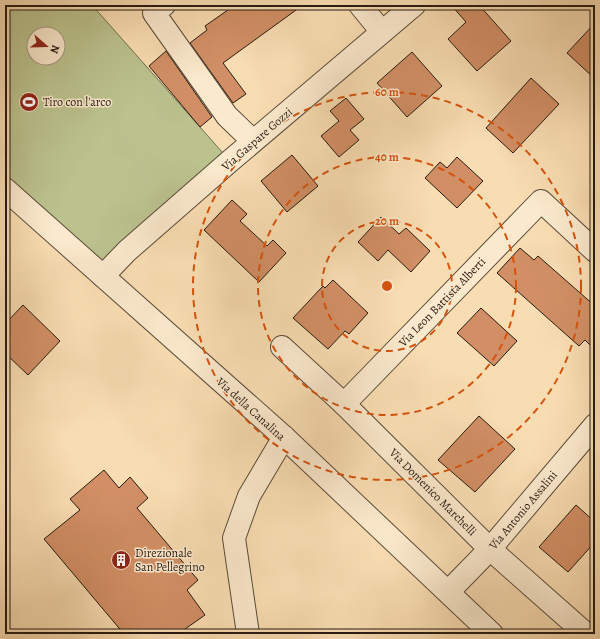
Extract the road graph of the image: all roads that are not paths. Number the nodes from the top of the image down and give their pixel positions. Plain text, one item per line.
1 (164, 5) edge
2 (360, 5) edge
3 (414, 5) edge
4 (382, 32) junction
5 (253, 141) junction
6 (5, 189) edge
7 (595, 251) edge
8 (103, 276) junction
9 (282, 347) dead end
10 (344, 404) junction
11 (595, 425) edge
12 (284, 438) junction
13 (490, 549) junction
14 (448, 592) junction
15 (248, 634) edge
16 (492, 634) edge
17 (586, 634) edge

1 - 5 street
2 - 4 street
3 - 4 street, Via Gaspare Gozzi
4 - 5 street, Via Gaspare Gozzi
5 - 8 street, Via Gaspare Gozzi
6 - 8 street, Via della Canalina
7 - 10 street, Via Leon Battista Alberti
8 - 12 street, Via della Canalina
9 - 10 street, Via Domenico Marchelli
10 - 13 street, Via Domenico Marchelli
11 - 13 street, Via Antonio Assalini
12 - 14 street, Via della Canalina
12 - 15 street
13 - 14 street, Via Antonio Assalini
13 - 17 street, Via Domenico Marchelli
14 - 16 street, Via della Canalina

